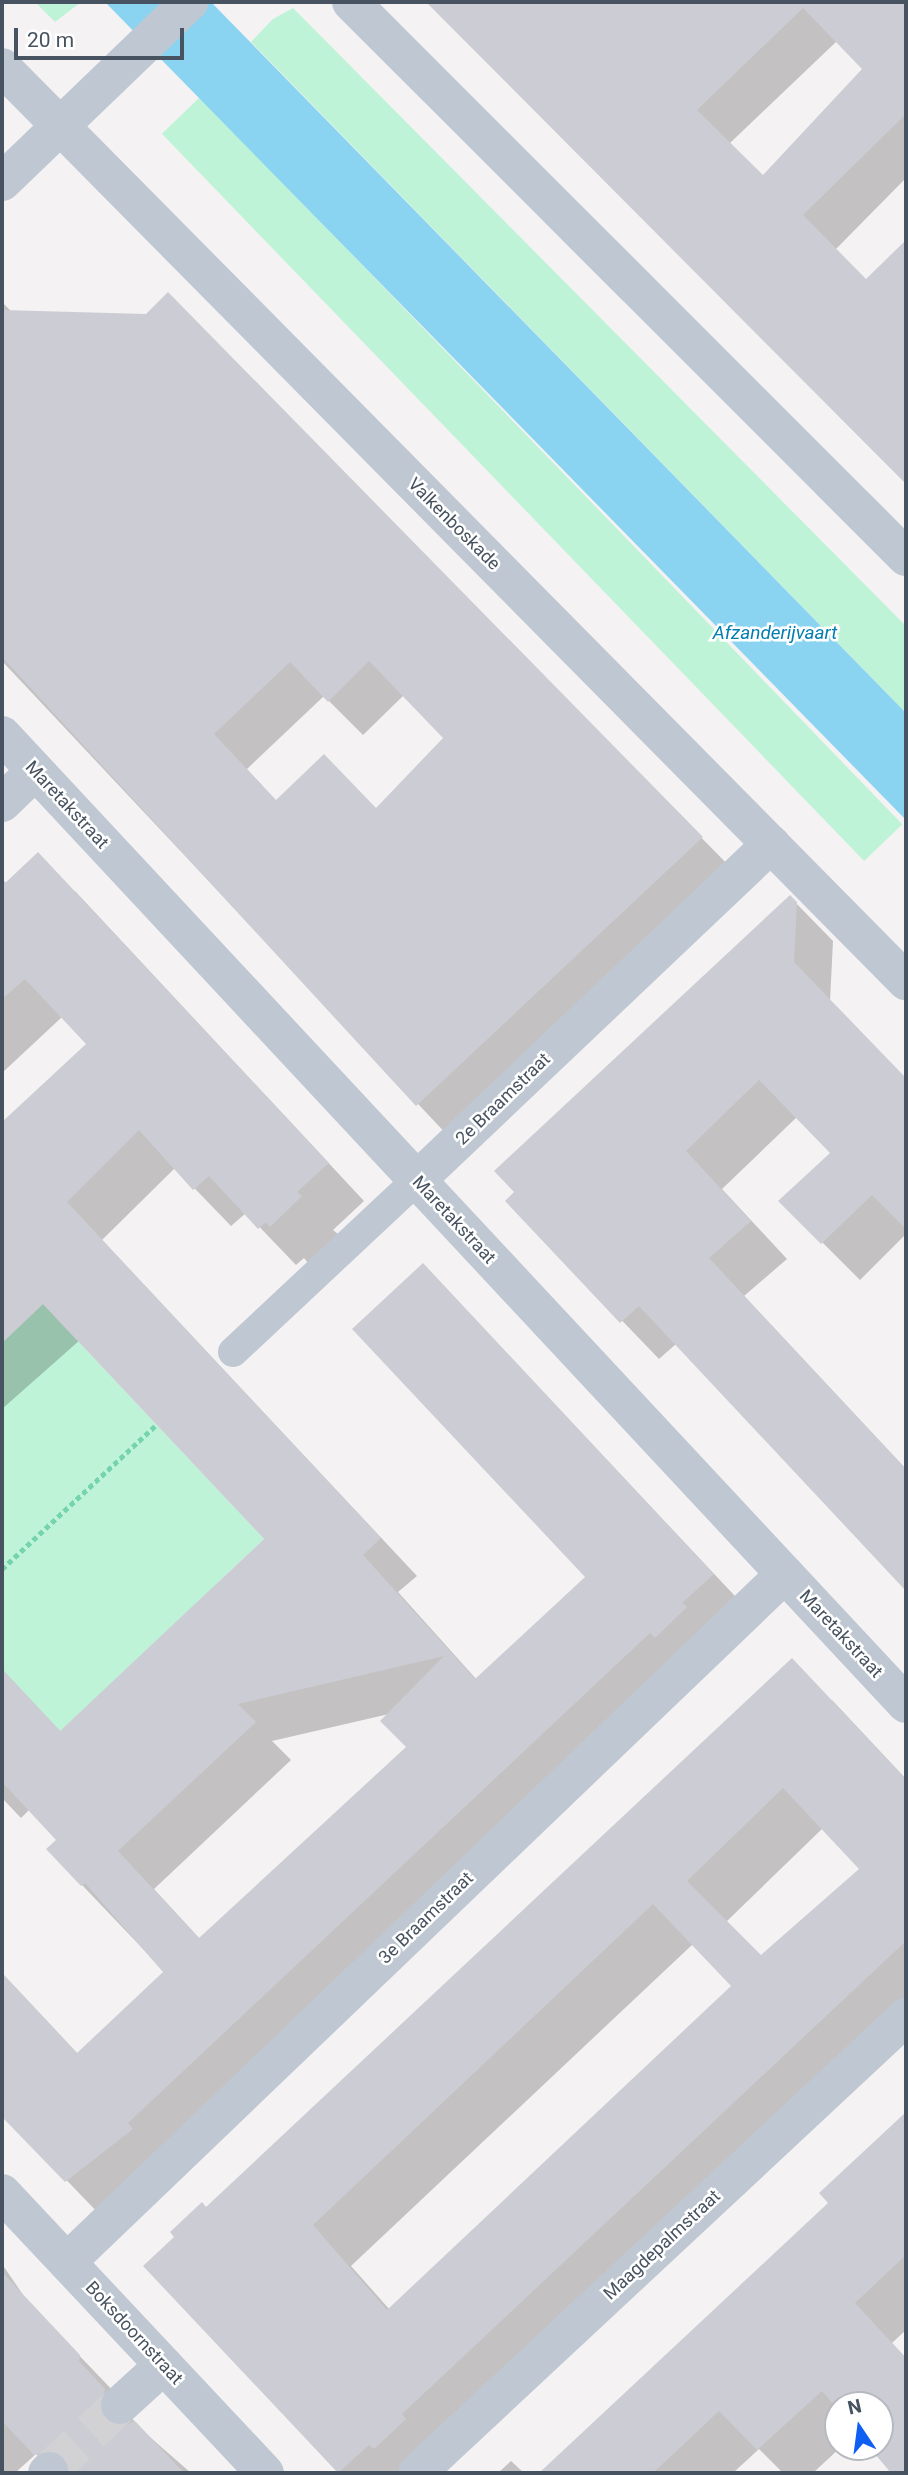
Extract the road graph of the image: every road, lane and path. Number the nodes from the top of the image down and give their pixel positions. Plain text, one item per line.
1 (190, 2) edge
2 (351, 2) edge
3 (2, 67) edge
4 (60, 128) junction
5 (2, 182) edge
6 (906, 557) edge
7 (2, 735) edge
8 (35, 771) junction
9 (2, 803) edge
10 (771, 844) junction
11 (906, 981) edge
12 (417, 1180) junction
13 (233, 1352) dead end
14 (156, 1425) dead end
15 (2, 1569) edge
16 (785, 1574) junction
17 (906, 1704) edge
18 (906, 2017) edge
19 (2, 2193) edge
20 (66, 2262) junction
21 (164, 2365) junction
22 (120, 2405) tunnel mouth
23 (265, 2473) edge
24 (417, 2473) edge

1 - 4 street
2 - 6 street
3 - 4 street, Valkenboskade
4 - 5 street
4 - 10 street, Valkenboskade
7 - 8 street, Maretakstraat
8 - 9 street
8 - 12 street, Maretakstraat
10 - 11 street, Valkenboskade
10 - 12 street, 2e Braamstraat
12 - 13 lane, 2e Braamstraat
12 - 16 street, Maretakstraat
14 - 15 path
16 - 17 street, Maretakstraat
16 - 20 street, 3e Braamstraat
18 - 24 street, Maagdepalmstraat
19 - 20 street, Boksdoornstraat
20 - 21 street, Boksdoornstraat
21 - 22 street
21 - 23 street, Boksdoornstraat

